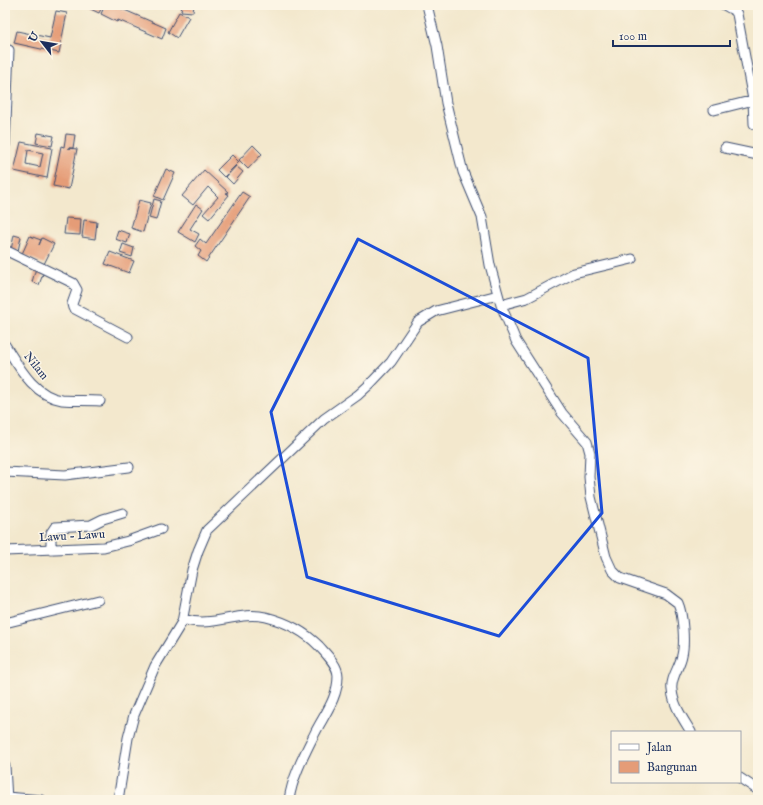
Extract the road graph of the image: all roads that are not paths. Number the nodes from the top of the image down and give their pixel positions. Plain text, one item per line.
1 (427, 5) edge
2 (724, 5) edge
3 (9, 50) dead end
4 (755, 100) edge
5 (714, 110) dead end
6 (754, 124) dead end
7 (5, 145) edge
8 (725, 148) dead end
9 (758, 155) edge
10 (5, 250) edge
11 (632, 259) dead end
12 (498, 295) junction
13 (501, 305) junction
14 (128, 337) dead end
15 (5, 345) edge
16 (100, 401) dead end
17 (130, 467) dead end
18 (5, 472) edge
19 (123, 513) dead end
20 (161, 529) dead end
21 (52, 550) junction
22 (5, 551) edge
23 (98, 600) dead end
24 (183, 619) junction
25 (5, 621) edge
26 (690, 731) edge
27 (5, 766) edge
28 (741, 779) edge
29 (758, 790) edge
30 (7, 798) edge
31 (41, 800) edge
32 (118, 800) edge
33 (289, 800) edge

1 - 12 street
2 - 4 street
3 - 7 street
4 - 5 street
4 - 6 street
8 - 9 street
10 - 14 street
11 - 13 street
12 - 13 street
12 - 24 street
13 - 26 street
15 - 16 street, Nilam
17 - 18 street
19 - 21 street
20 - 21 street, Lawu - Lawu
21 - 22 street, Lawu - Lawu
23 - 25 street
24 - 32 street
24 - 33 street
27 - 30 street
28 - 29 street
30 - 31 street

